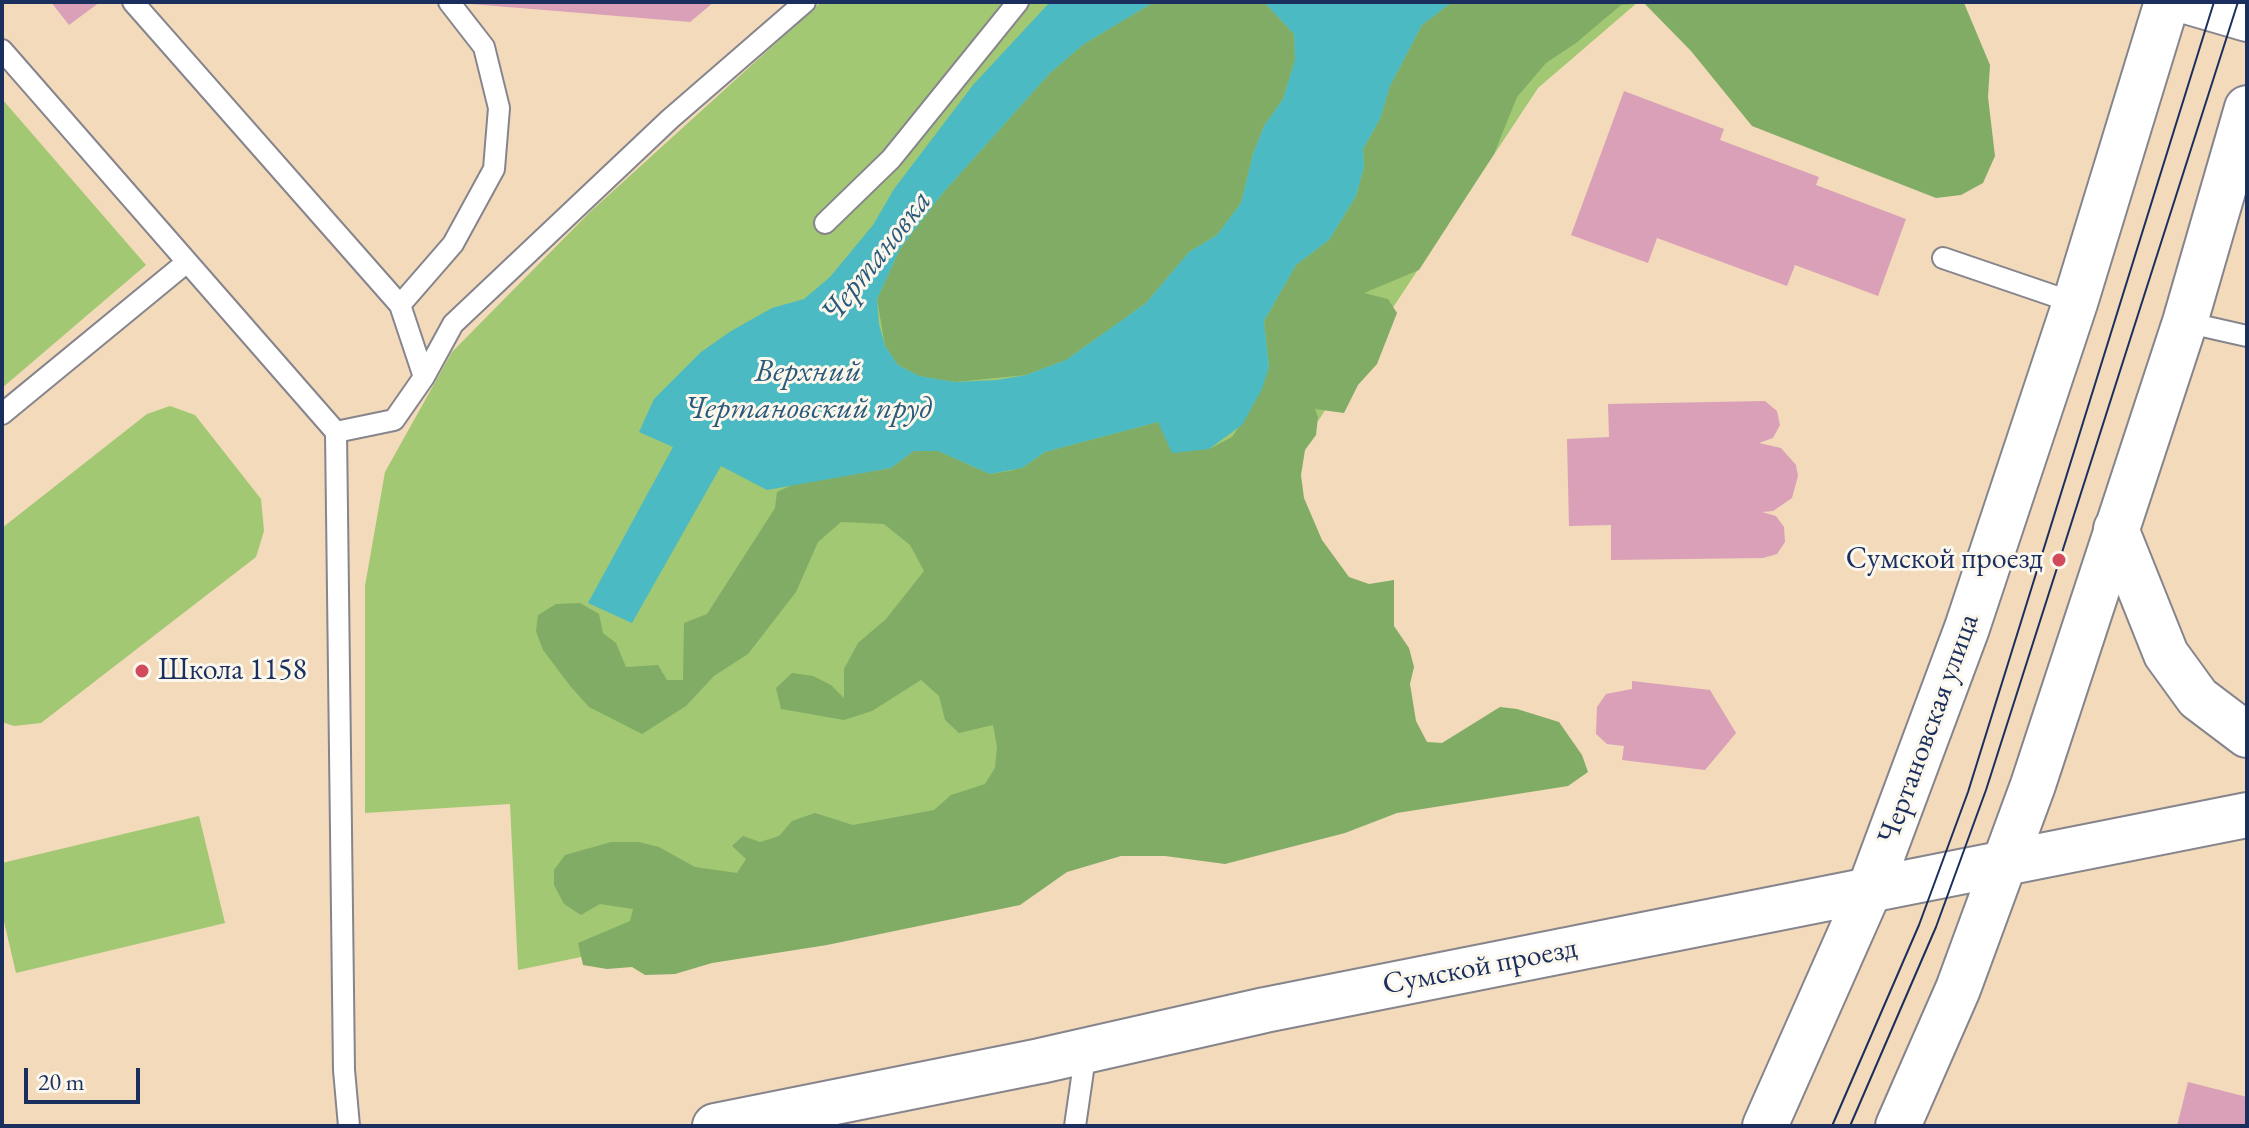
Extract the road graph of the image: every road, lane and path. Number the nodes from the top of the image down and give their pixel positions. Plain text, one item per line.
1 (133, 2) edge
2 (449, 2) edge
3 (805, 2) edge
4 (1018, 2) edge
5 (2167, 2) edge
6 (2182, 2) edge
7 (2247, 21) edge
8 (2, 50) edge
9 (2247, 108) edge
10 (825, 223) dead end
11 (1943, 258) dead end
12 (187, 262) junction
13 (2075, 303) junction
14 (400, 305) junction
15 (2185, 322) junction
16 (2247, 336) edge
17 (424, 377) junction
18 (2, 414) edge
19 (336, 432) junction
20 (2116, 529) junction
21 (2247, 735) edge
22 (2247, 815) edge
23 (2004, 865) junction
24 (1869, 891) junction
25 (1086, 1050) junction
26 (349, 1126) edge
27 (715, 1126) edge
28 (1075, 1126) edge
29 (1765, 1126) edge
30 (1898, 1126) edge

1 - 14 lane
2 - 14 lane
3 - 17 lane
4 - 10 lane
5 - 13 main road, Чертановская улица
6 - 7 street
8 - 12 lane
9 - 15 main road
11 - 13 lane
12 - 18 lane
12 - 19 lane
13 - 24 main road, Чертановская улица
14 - 17 lane
15 - 16 lane
15 - 20 main road
17 - 19 lane
19 - 26 lane
20 - 21 main road
20 - 23 main road
22 - 23 main road, Сумской проезд
23 - 24 main road, Сумской проезд
23 - 30 main road
24 - 25 main road, Сумской проезд
24 - 29 main road, Чертановская улица
25 - 27 main road, Сумской проезд
25 - 28 lane

